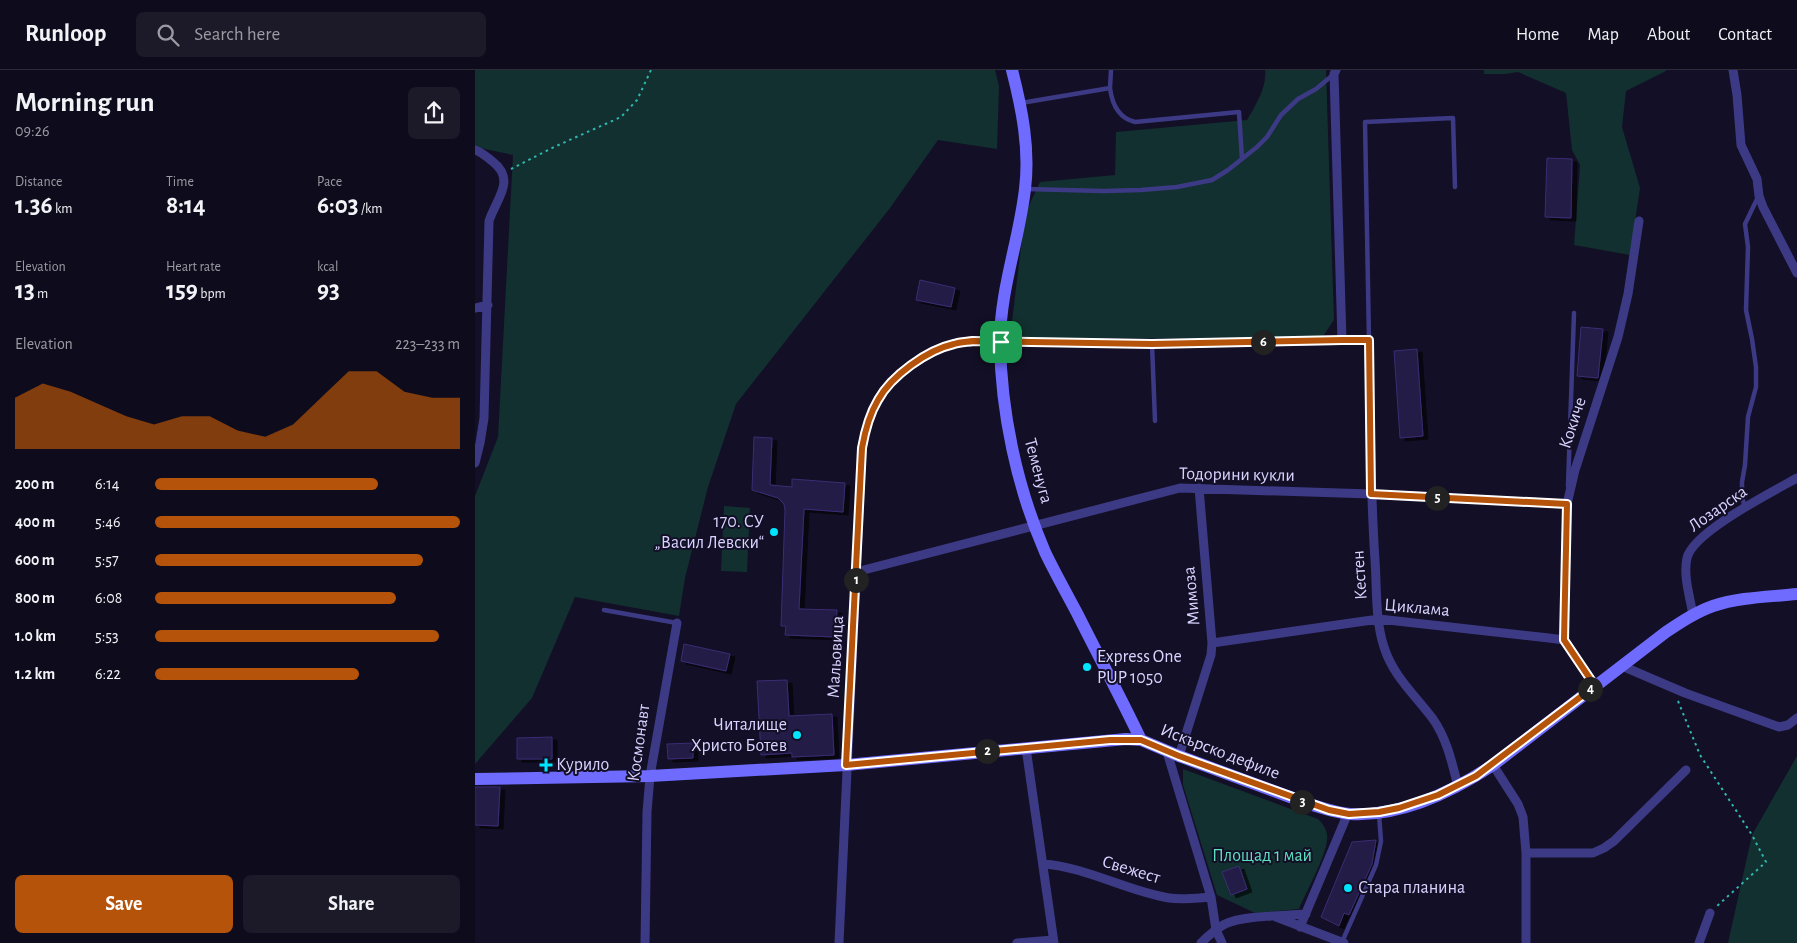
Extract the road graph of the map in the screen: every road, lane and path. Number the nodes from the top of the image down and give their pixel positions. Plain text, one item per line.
1 (651, 70) edge
2 (1012, 70) edge
3 (1111, 70) edge
4 (1733, 70) edge
5 (1335, 72) edge
6 (1110, 88) junction
7 (1020, 104) junction
8 (475, 150) edge
9 (1242, 159) junction
10 (503, 173) junction
11 (1455, 187) dead end
12 (1025, 189) junction
13 (1759, 196) junction
14 (1639, 221) dead end
15 (1796, 271) edge
16 (488, 304) junction
17 (475, 308) edge
18 (1574, 312) dead end
19 (1342, 340) junction
20 (1369, 340) junction
21 (1001, 342) junction
22 (1152, 344) junction
23 (1155, 421) dead end
24 (477, 442) edge
25 (475, 463) edge
26 (1797, 478) edge
27 (1199, 488) junction
28 (1371, 494) junction
29 (1567, 504) junction
30 (1745, 508) junction
31 (1035, 525) junction
32 (856, 572) junction
33 (1797, 594) edge
34 (604, 610) dead end
35 (1693, 614) junction
36 (1379, 619) junction
37 (677, 624) joint
38 (1564, 640) junction
39 (1212, 643) junction
40 (1622, 666) junction
41 (1595, 686) junction
42 (1672, 687) junction
43 (1797, 718) edge
44 (1141, 740) junction
45 (1026, 748) junction
46 (1173, 754) junction
47 (846, 765) junction
48 (1493, 765) junction
49 (1685, 770) dead end
50 (649, 776) junction
51 (475, 779) edge
52 (1458, 786) junction
53 (1379, 812) junction
54 (1349, 814) junction
55 (1525, 853) junction
56 (1043, 864) junction
57 (1211, 897) junction
58 (1710, 912) joint
59 (1306, 914) junction
60 (1273, 916) junction
61 (1300, 927) junction
62 (1216, 930) junction
63 (1053, 941) edge
64 (645, 943) edge
65 (839, 943) edge
66 (1017, 943) edge
67 (1201, 943) edge
68 (1222, 943) edge
69 (1343, 943) edge
70 (1526, 943) edge
71 (1699, 943) edge

1 - 10 path
2 - 7 main road, Теменуга
3 - 6 lane
4 - 13 street
5 - 9 lane
5 - 19 street
6 - 7 lane
6 - 9 lane
7 - 12 main road, Теменуга
8 - 10 street
9 - 12 lane
10 - 16 street
11 - 20 lane
12 - 21 main road, Теменуга
13 - 15 street
13 - 30 lane
14 - 29 street, Кокиче
16 - 17 street
16 - 24 street
18 - 29 lane
19 - 20 street, Мальовица
19 - 22 street, Мальовица
20 - 28 street, Кестен
21 - 22 street, Мальовица
21 - 31 main road, Теменуга
21 - 32 street, Мальовица
22 - 23 lane
24 - 25 street
26 - 30 street, Лозарска
27 - 28 street, Тодорини кукли
27 - 31 street, Тодорини кукли
27 - 39 street, Мимоза
28 - 29 street, Тодорини кукли
28 - 36 street, Кестен
29 - 38 street, Кокиче
30 - 35 street, Лозарска
31 - 32 street, Тодорини кукли
31 - 44 main road, Теменуга
32 - 47 street, Мальовица
33 - 35 main road, Искърско дефиле
34 - 37 lane, Космонавт
35 - 40 main road, Искърско дефиле
36 - 38 street, Циклама
36 - 39 street, Циклама
36 - 52 street, Кестен
37 - 50 street, Космонавт
38 - 41 street
39 - 46 street, Мимоза
40 - 41 main road, Искърско дефиле
40 - 42 street
41 - 48 main road, Искърско дефиле
42 - 43 street
42 - 58 path
44 - 45 main road, Искърско дефиле
44 - 46 main road, Искърско дефиле
45 - 47 main road, Искърско дефиле
45 - 56 street
46 - 54 main road, Искърско дефиле
46 - 57 street
47 - 50 main road, Искърско дефиле
47 - 65 street, Мальовица
48 - 52 main road, Искърско дефиле
48 - 55 street
49 - 55 street
50 - 51 main road, Искърско дефиле
50 - 64 street, Космонавт
52 - 53 main road, Искърско дефиле
53 - 54 main road, Искърско дефиле
53 - 69 lane
54 - 59 street
55 - 70 street
56 - 57 street, Свежест
56 - 63 street
57 - 62 street
58 - 71 street
59 - 60 street
59 - 61 street
60 - 61 street
60 - 62 street
61 - 69 street
62 - 67 street
62 - 68 street
63 - 66 street

